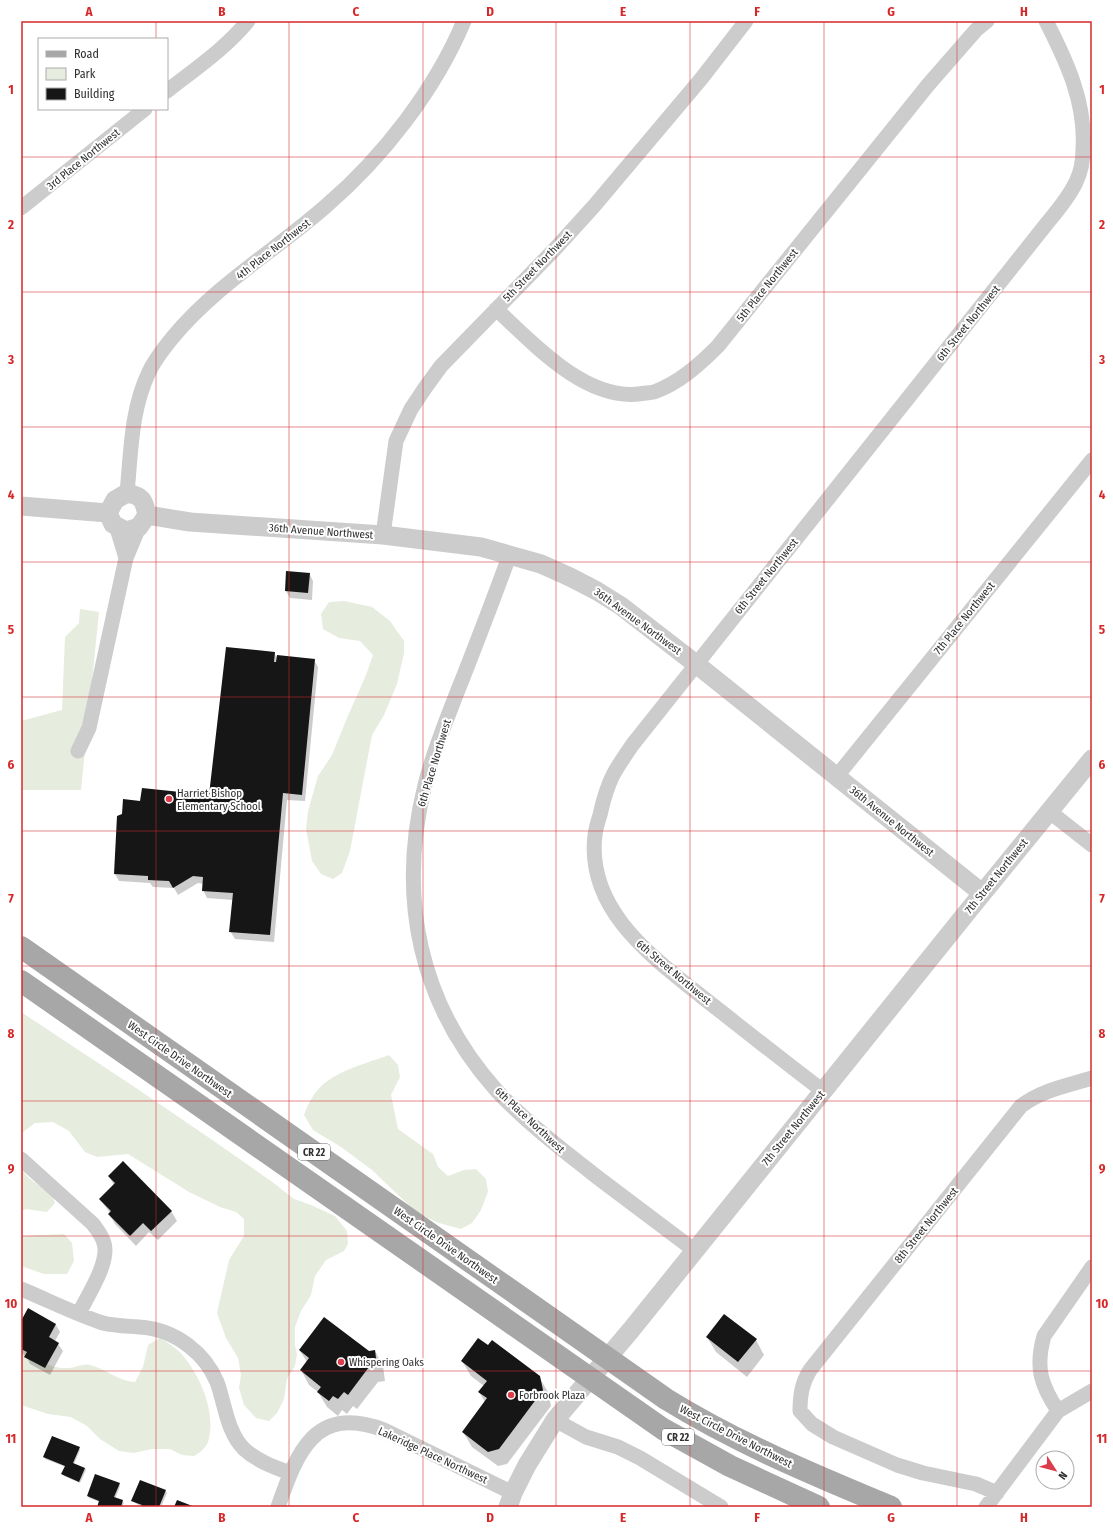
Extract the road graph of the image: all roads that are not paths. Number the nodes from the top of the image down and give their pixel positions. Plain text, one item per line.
1 (248, 21) edge
2 (464, 21) edge
3 (746, 21) edge
4 (987, 21) edge
5 (1046, 21) edge
6 (168, 90) edge
7 (144, 110) edge
8 (21, 208) edge
9 (496, 309) junction
10 (1092, 460) edge
11 (127, 493) junction
12 (21, 506) edge
13 (112, 519) junction
14 (143, 521) junction
15 (383, 535) junction
16 (510, 554) junction
17 (126, 558) junction
18 (696, 664) junction
19 (78, 751) dead end
20 (1092, 759) edge
21 (837, 776) junction
22 (1050, 812) junction
23 (1092, 845) edge
24 (982, 893) junction
25 (21, 947) edge
26 (21, 981) edge
27 (1092, 1078) edge
28 (823, 1091) junction
29 (21, 1159) edge
30 (694, 1250) junction
31 (1092, 1267) edge
32 (21, 1289) edge
33 (79, 1313) junction
34 (607, 1358) junction
35 (590, 1378) junction
36 (1092, 1391) edge
37 (1058, 1411) junction
38 (555, 1420) junction
39 (290, 1473) junction
40 (997, 1493) junction
41 (510, 1500) edge
42 (278, 1507) edge
43 (721, 1507) edge
44 (819, 1507) edge
45 (891, 1507) edge
46 (986, 1507) edge

1 - 6 street
2 - 11 street, 4th Place Northwest
3 - 9 street, 5th Street Northwest
4 - 9 street, 5th Place Northwest
5 - 18 street, 6th Street Northwest
7 - 8 street, 3rd Place Northwest
9 - 15 street, 5th Street Northwest
10 - 21 street, 7th Place Northwest
11 - 13 street
11 - 14 street
12 - 13 street, 36th Avenue Northwest
13 - 14 street, 36th Avenue Northwest
13 - 17 street
14 - 15 street, 36th Avenue Northwest
14 - 17 street
15 - 16 street, 36th Avenue Northwest
16 - 18 street, 36th Avenue Northwest
16 - 30 street, 6th Place Northwest
17 - 19 street
18 - 21 street, 36th Avenue Northwest
18 - 28 street, 6th Street Northwest
20 - 22 street, 7th Street Northwest
21 - 24 street, 36th Avenue Northwest
22 - 23 street
22 - 24 street, 7th Street Northwest
24 - 28 street, 7th Street Northwest
25 - 34 main road, West Circle Drive Northwest / CR 22
26 - 35 main road, CR 22
27 - 40 street, 8th Street Northwest
28 - 30 street, 7th Street Northwest
29 - 33 street
30 - 34 street, 7th Street Northwest
31 - 37 street
32 - 33 street
33 - 39 street
34 - 35 street, 7th Street Northwest
34 - 45 main road, West Circle Drive Northwest / CR 22
35 - 38 street, 7th Street Northwest
35 - 44 main road, CR 22
36 - 37 street
37 - 40 street
38 - 41 street, 7th Street Northwest
38 - 43 street
39 - 41 street, Lakeridge Place Northwest
39 - 42 street, Lakeridge Place Northwest
40 - 46 street

